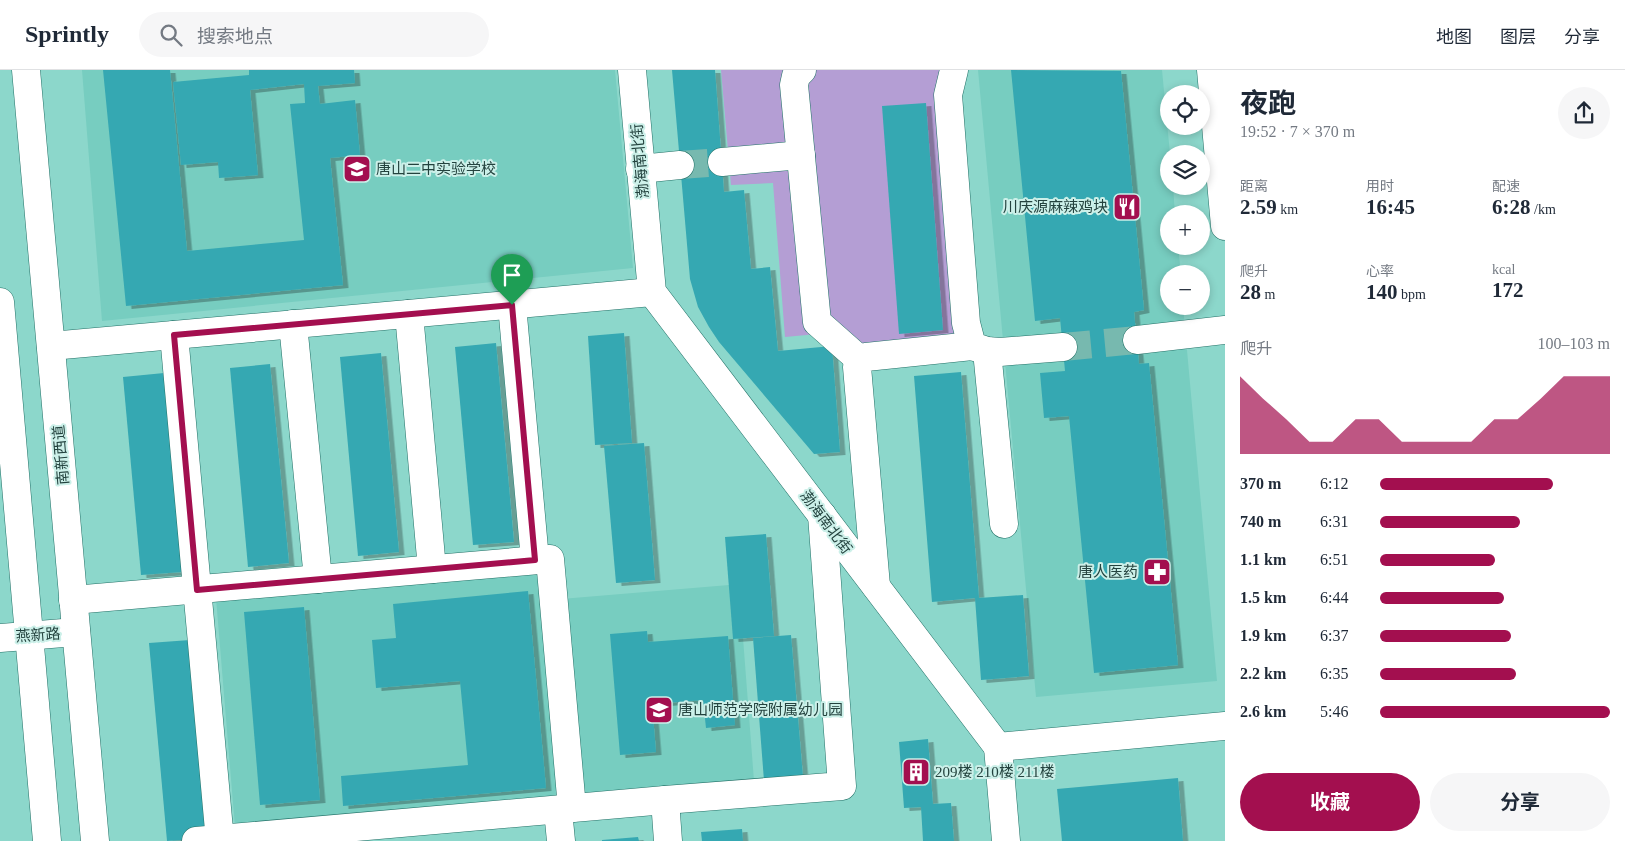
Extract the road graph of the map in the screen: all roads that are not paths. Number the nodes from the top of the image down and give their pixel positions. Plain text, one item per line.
1 (26, 70) edge
2 (632, 70) edge
3 (802, 70) edge
4 (954, 70) edge
5 (1211, 70) edge
6 (801, 155) junction
7 (722, 162) tunnel mouth
8 (680, 166) tunnel mouth
9 (640, 169) junction
10 (1225, 226) edge
11 (652, 292) junction
12 (0, 302) edge
13 (512, 305) junction
14 (0, 308) edge
15 (409, 314) junction
16 (293, 324) junction
17 (1225, 330) edge
18 (174, 335) junction
19 (1137, 340) tunnel mouth
20 (51, 346) junction
21 (1062, 347) tunnel mouth
22 (979, 348) junction
23 (860, 360) junction
24 (822, 515) junction
25 (1004, 524) dead end
26 (535, 560) junction
27 (432, 569) junction
28 (318, 579) junction
29 (876, 586) junction
30 (197, 590) junction
31 (73, 600) junction
32 (76, 632) junction
33 (30, 635) junction
34 (0, 638) edge
35 (1225, 726) edge
36 (998, 747) junction
37 (665, 800) junction
38 (565, 809) junction
39 (447, 830) edge
40 (212, 840) edge
41 (47, 841) edge
42 (95, 841) edge
43 (561, 841) edge
44 (668, 841) edge
45 (1006, 841) edge

1 - 20 street, 南新西道
2 - 9 street, 渤海南北街
3 - 6 street
4 - 22 street
5 - 10 street
6 - 7 street
6 - 23 street
8 - 9 street
9 - 11 street, 渤海南北街
11 - 13 street
11 - 24 street, 渤海南北街
12 - 14 street
13 - 15 street
13 - 26 street
14 - 33 street
15 - 16 street
15 - 27 street
16 - 18 street
16 - 28 street
17 - 19 street
18 - 20 street
18 - 30 street
20 - 31 street, 南新西道
21 - 22 street
22 - 23 street
22 - 25 street
23 - 29 street
24 - 29 street, 渤海南北街
24 - 37 street
26 - 27 street
26 - 38 street
27 - 28 street
28 - 30 street
29 - 36 street, 渤海南北街
30 - 31 street
30 - 40 street
31 - 32 street, 南新西道
32 - 33 street, 燕新路
32 - 42 street, 南新西道
33 - 34 street, 燕新路
33 - 41 street
35 - 36 street
36 - 45 street
37 - 38 street
37 - 44 street
38 - 39 street
38 - 43 street
39 - 40 street

